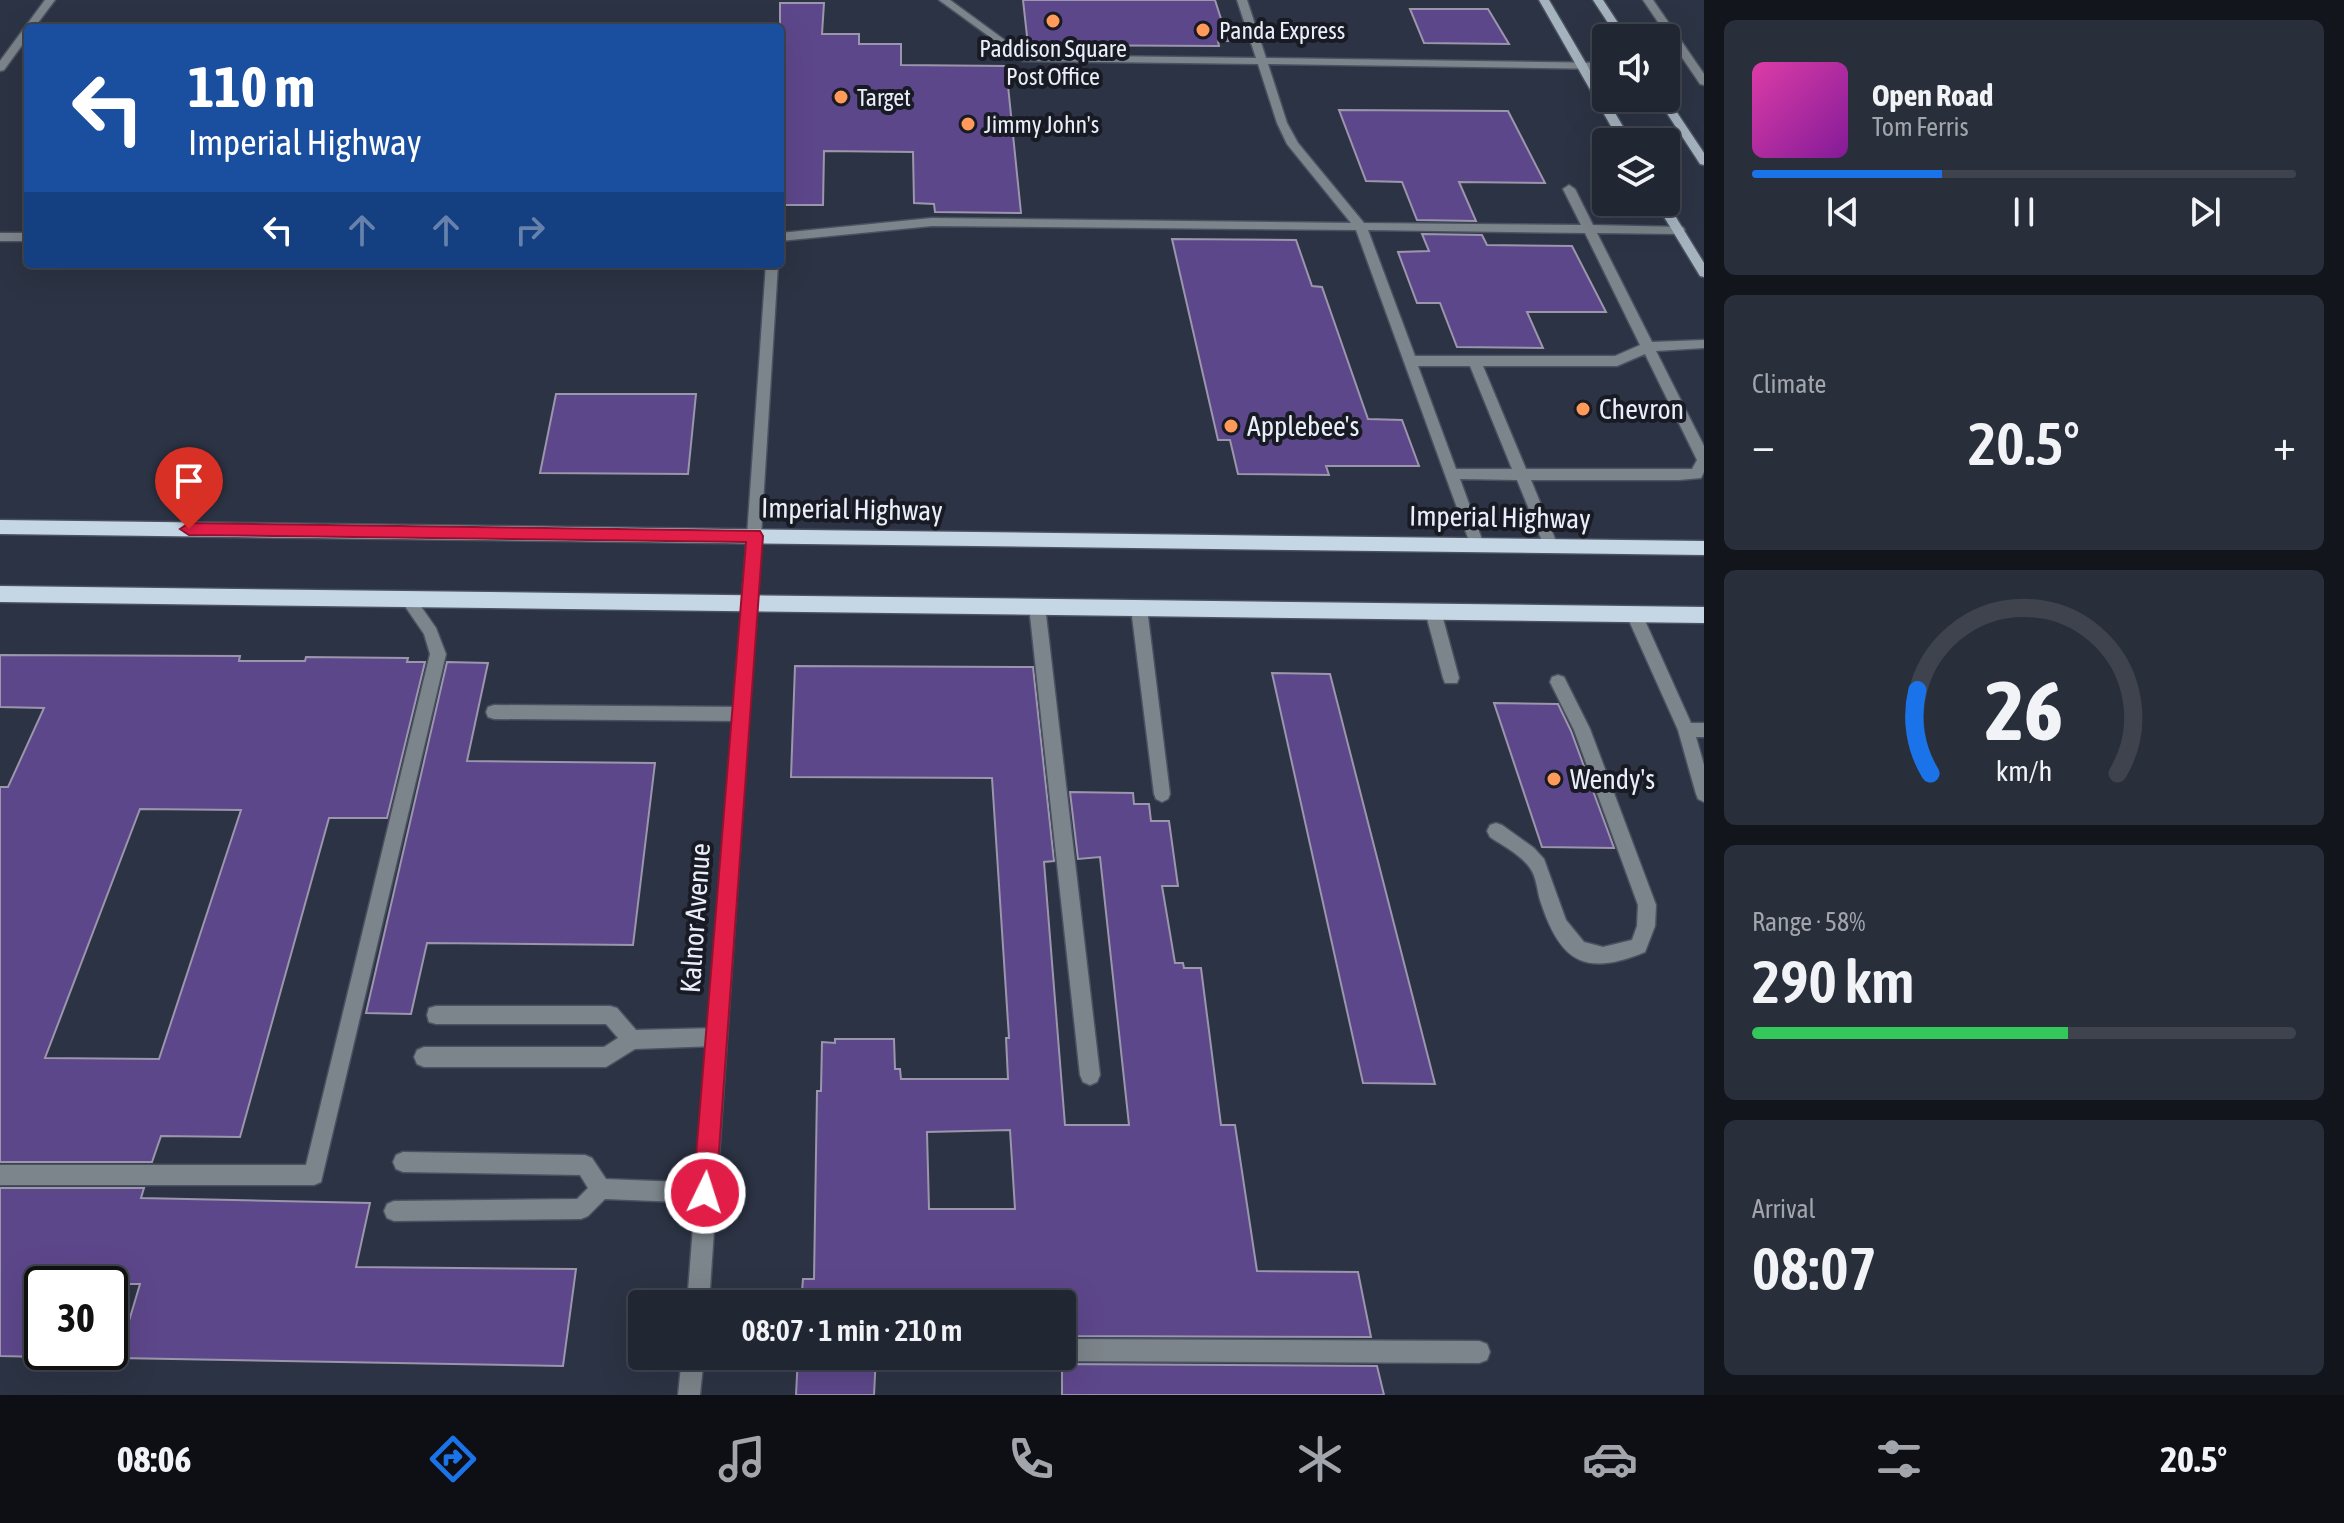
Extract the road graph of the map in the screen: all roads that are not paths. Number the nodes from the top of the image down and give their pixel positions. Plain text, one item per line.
1 (50, 0) edge
2 (944, 0) edge
3 (1242, 0) edge
4 (1544, 0) edge
5 (1598, 0) edge
6 (1648, 0) edge
7 (33, 24) edge
8 (1614, 24) edge
9 (24, 36) edge
10 (1262, 62) junction
11 (1585, 66) junction
12 (1592, 66) edge
13 (0, 68) edge
14 (1704, 82) edge
15 (1671, 112) edge
16 (1618, 128) edge
17 (1704, 162) edge
18 (1569, 189) dead end
19 (1670, 216) edge
20 (1361, 227) junction
21 (1590, 229) junction
22 (1679, 230) junction
23 (0, 237) edge
24 (24, 237) edge
25 (784, 237) edge
26 (772, 268) edge
27 (1704, 273) edge
28 (1704, 344) edge
29 (1648, 347) junction
30 (1410, 361) junction
31 (1475, 361) junction
32 (1451, 474) junction
33 (1522, 474) junction
34 (0, 527) edge
35 (754, 536) junction
36 (1477, 545) junction
37 (1551, 546) junction
38 (1704, 548) edge
39 (0, 594) edge
40 (408, 599) junction
41 (749, 603) junction
42 (1037, 606) junction
43 (1139, 608) junction
44 (1433, 611) junction
45 (1634, 614) junction
46 (1704, 615) edge
47 (1451, 678) dead end
48 (1558, 682) dead end
49 (494, 712) dead end
50 (741, 714) junction
51 (1695, 730) edge
52 (1162, 794) dead end
53 (1704, 794) edge
54 (1496, 831) dead end
55 (436, 1015) dead end
56 (716, 1037) junction
57 (632, 1040) junction
58 (424, 1057) dead end
59 (1090, 1075) dead end
60 (403, 1162) dead end
61 (0, 1175) edge
62 (601, 1189) junction
63 (705, 1193) junction
64 (394, 1211) dead end
65 (699, 1290) edge
66 (1076, 1350) edge
67 (1479, 1352) dead end
68 (692, 1370) edge
69 (689, 1395) edge

1 - 7 street
2 - 10 street
3 - 10 street
4 - 11 main road
5 - 8 main road
6 - 14 street
9 - 13 street
10 - 11 street
10 - 20 street
11 - 12 street
11 - 16 main road
15 - 17 main road
18 - 21 street
19 - 22 main road
20 - 21 street
20 - 25 street
20 - 30 street
21 - 22 street
21 - 29 street
22 - 27 main road
23 - 24 street
26 - 35 street, Kalnor Avenue
28 - 29 street
29 - 31 street
29 - 33 street
30 - 31 street
30 - 32 street
31 - 33 street
32 - 33 street
32 - 36 street
33 - 37 street
34 - 35 main road, Imperial Highway
35 - 36 main road, Imperial Highway
35 - 41 street, Kalnor Avenue
36 - 37 main road, Imperial Highway
37 - 38 main road, Imperial Highway
39 - 40 main road
40 - 41 main road
40 - 61 street
41 - 42 main road
41 - 50 street, Kalnor Avenue
42 - 43 main road
42 - 59 street
43 - 44 main road
43 - 52 street
44 - 45 main road
44 - 47 street
45 - 46 main road
45 - 51 street
48 - 54 street
49 - 50 street
50 - 56 street, Kalnor Avenue
51 - 53 street
55 - 57 street
56 - 57 street
56 - 63 street, Kalnor Avenue
57 - 58 street
60 - 62 street
62 - 63 street
62 - 64 street
63 - 65 street, Kalnor Avenue
66 - 67 street
68 - 69 street

